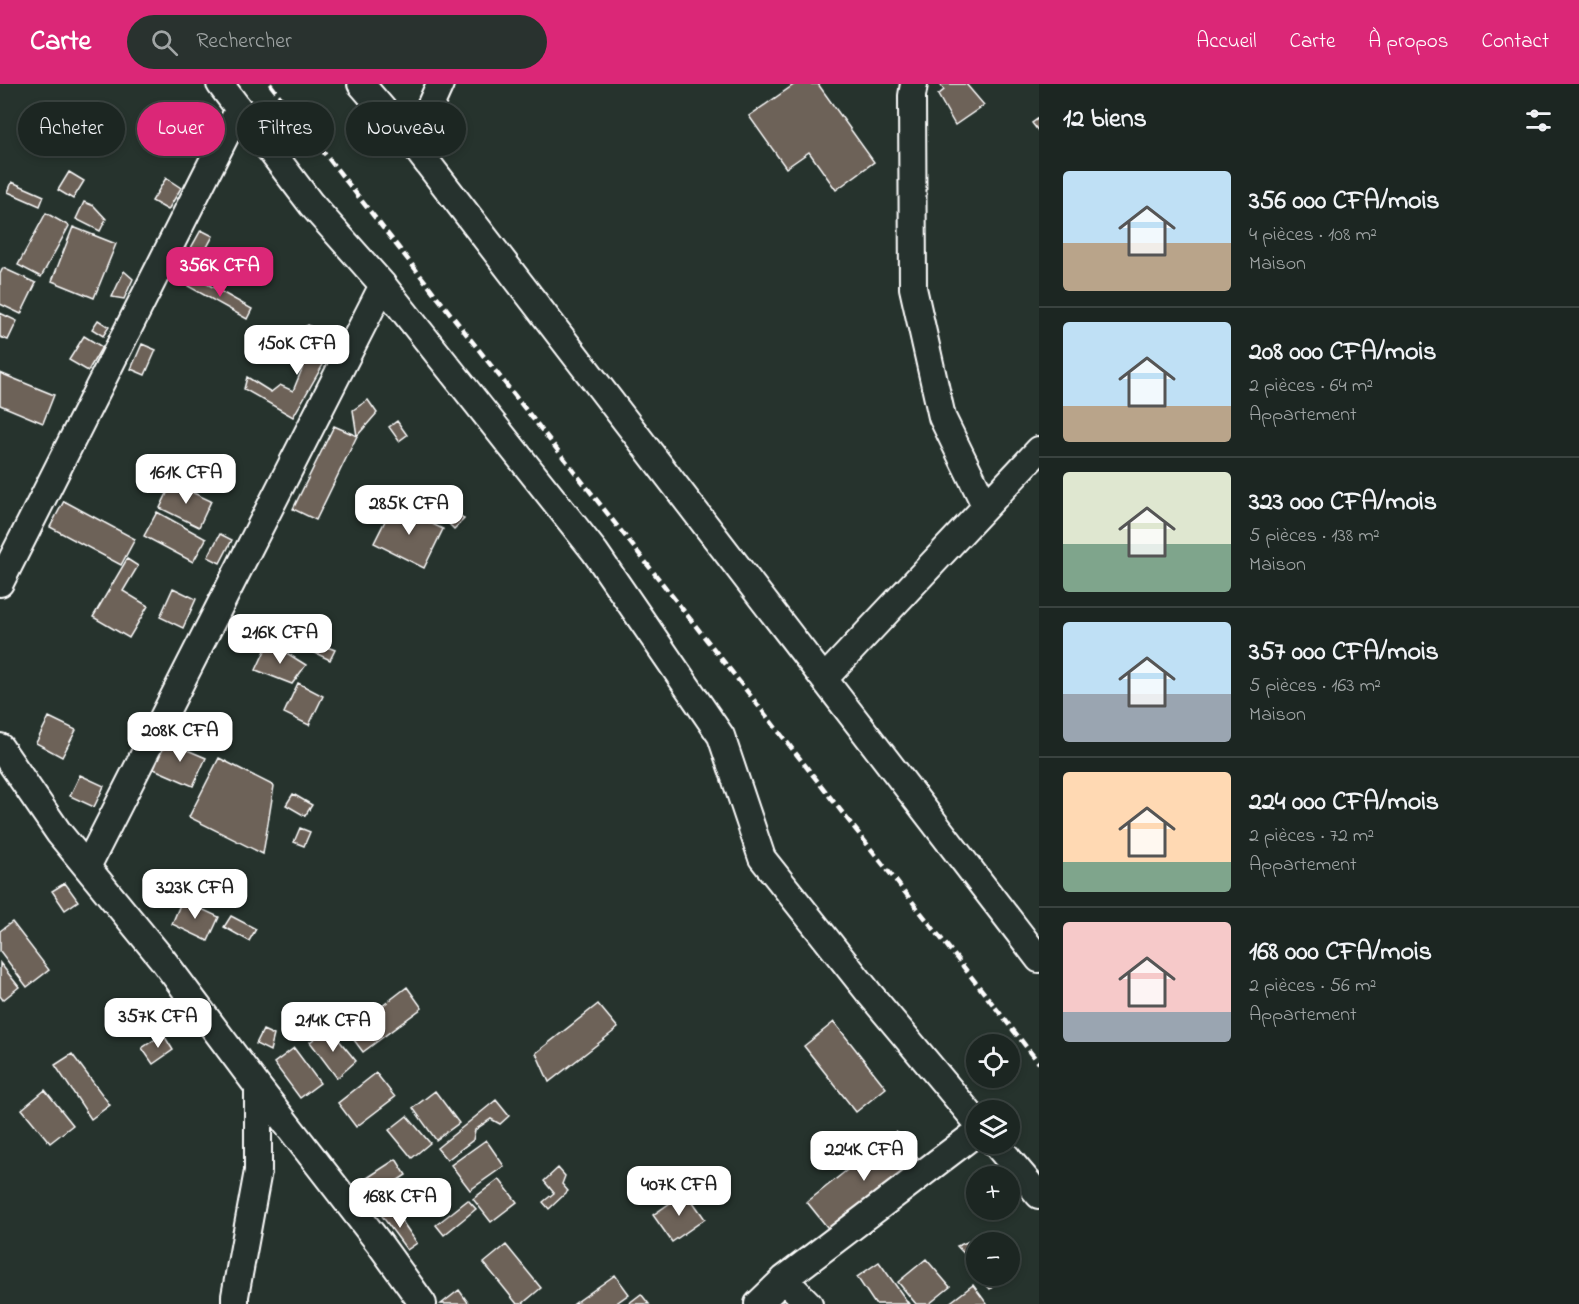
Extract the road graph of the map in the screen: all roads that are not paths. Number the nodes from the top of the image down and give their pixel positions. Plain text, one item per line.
1 (220, 84) edge
2 (361, 84) edge
3 (440, 84) edge
4 (914, 84) edge
5 (377, 102) edge
6 (432, 102) edge
7 (237, 106) edge
8 (237, 113) edge
9 (275, 156) edge
10 (422, 156) edge
11 (383, 285) junction
12 (1039, 450) edge
13 (985, 505) junction
14 (0, 583) edge
15 (824, 679) junction
16 (0, 747) edge
17 (87, 867) junction
18 (1039, 959) edge
19 (258, 1087) junction
20 (966, 1109) edge
21 (966, 1141) edge
22 (1004, 1154) edge
23 (1039, 1195) edge
24 (784, 1279) junction
25 (235, 1304) edge
26 (423, 1304) edge
27 (758, 1304) edge
28 (809, 1304) edge

1 - 7 street
2 - 5 street
3 - 6 street
4 - 13 street
8 - 14 street
9 - 11 street
10 - 15 street
11 - 17 street
11 - 20 street
12 - 13 street
13 - 15 street
15 - 18 street
16 - 17 street
17 - 19 street
19 - 25 street
19 - 26 street
21 - 24 street
22 - 23 street
24 - 27 street
24 - 28 street

